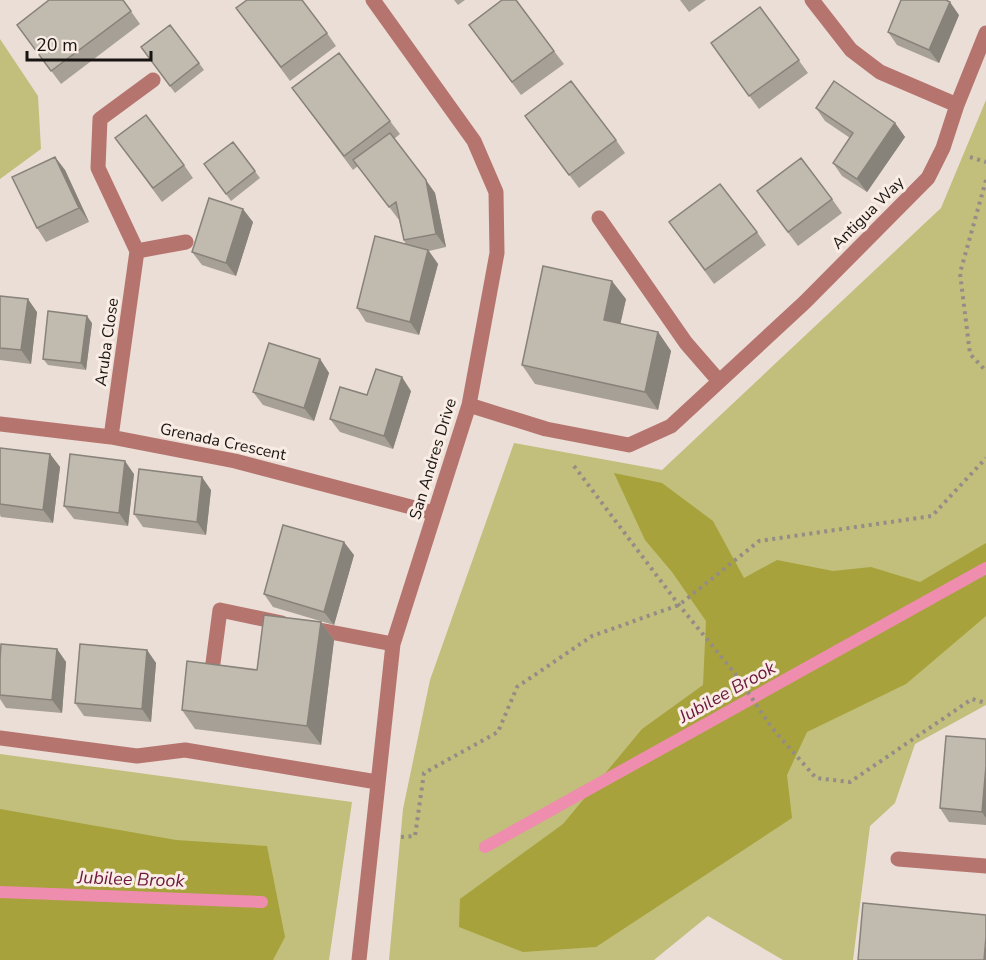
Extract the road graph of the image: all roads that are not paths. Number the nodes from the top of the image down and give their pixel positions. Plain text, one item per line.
1 (373, 0) edge
2 (812, 0) edge
3 (986, 33) edge
4 (153, 80) dead end
5 (957, 105) junction
6 (598, 218) dead end
7 (186, 242) dead end
8 (137, 251) junction
9 (719, 381) junction
10 (470, 405) junction
11 (0, 424) edge
12 (111, 437) junction
13 (434, 513) junction
14 (393, 645) junction
15 (213, 663) edge
16 (0, 738) edge
17 (377, 782) junction
18 (898, 859) dead end
19 (986, 866) edge
20 (359, 960) edge

1 - 10 street, San Andres Drive
2 - 5 street
3 - 5 street, Antigua Way
4 - 8 street
5 - 9 street, Antigua Way
6 - 9 street
7 - 8 street
8 - 12 street, Aruba Close
9 - 10 street, Antigua Way
10 - 13 street, San Andres Drive
11 - 12 street, Grenada Crescent
12 - 13 street, Grenada Crescent
13 - 14 street, San Andres Drive
14 - 15 street
14 - 17 street, San Andres Drive
16 - 17 street
17 - 20 street, San Andres Drive
18 - 19 street

